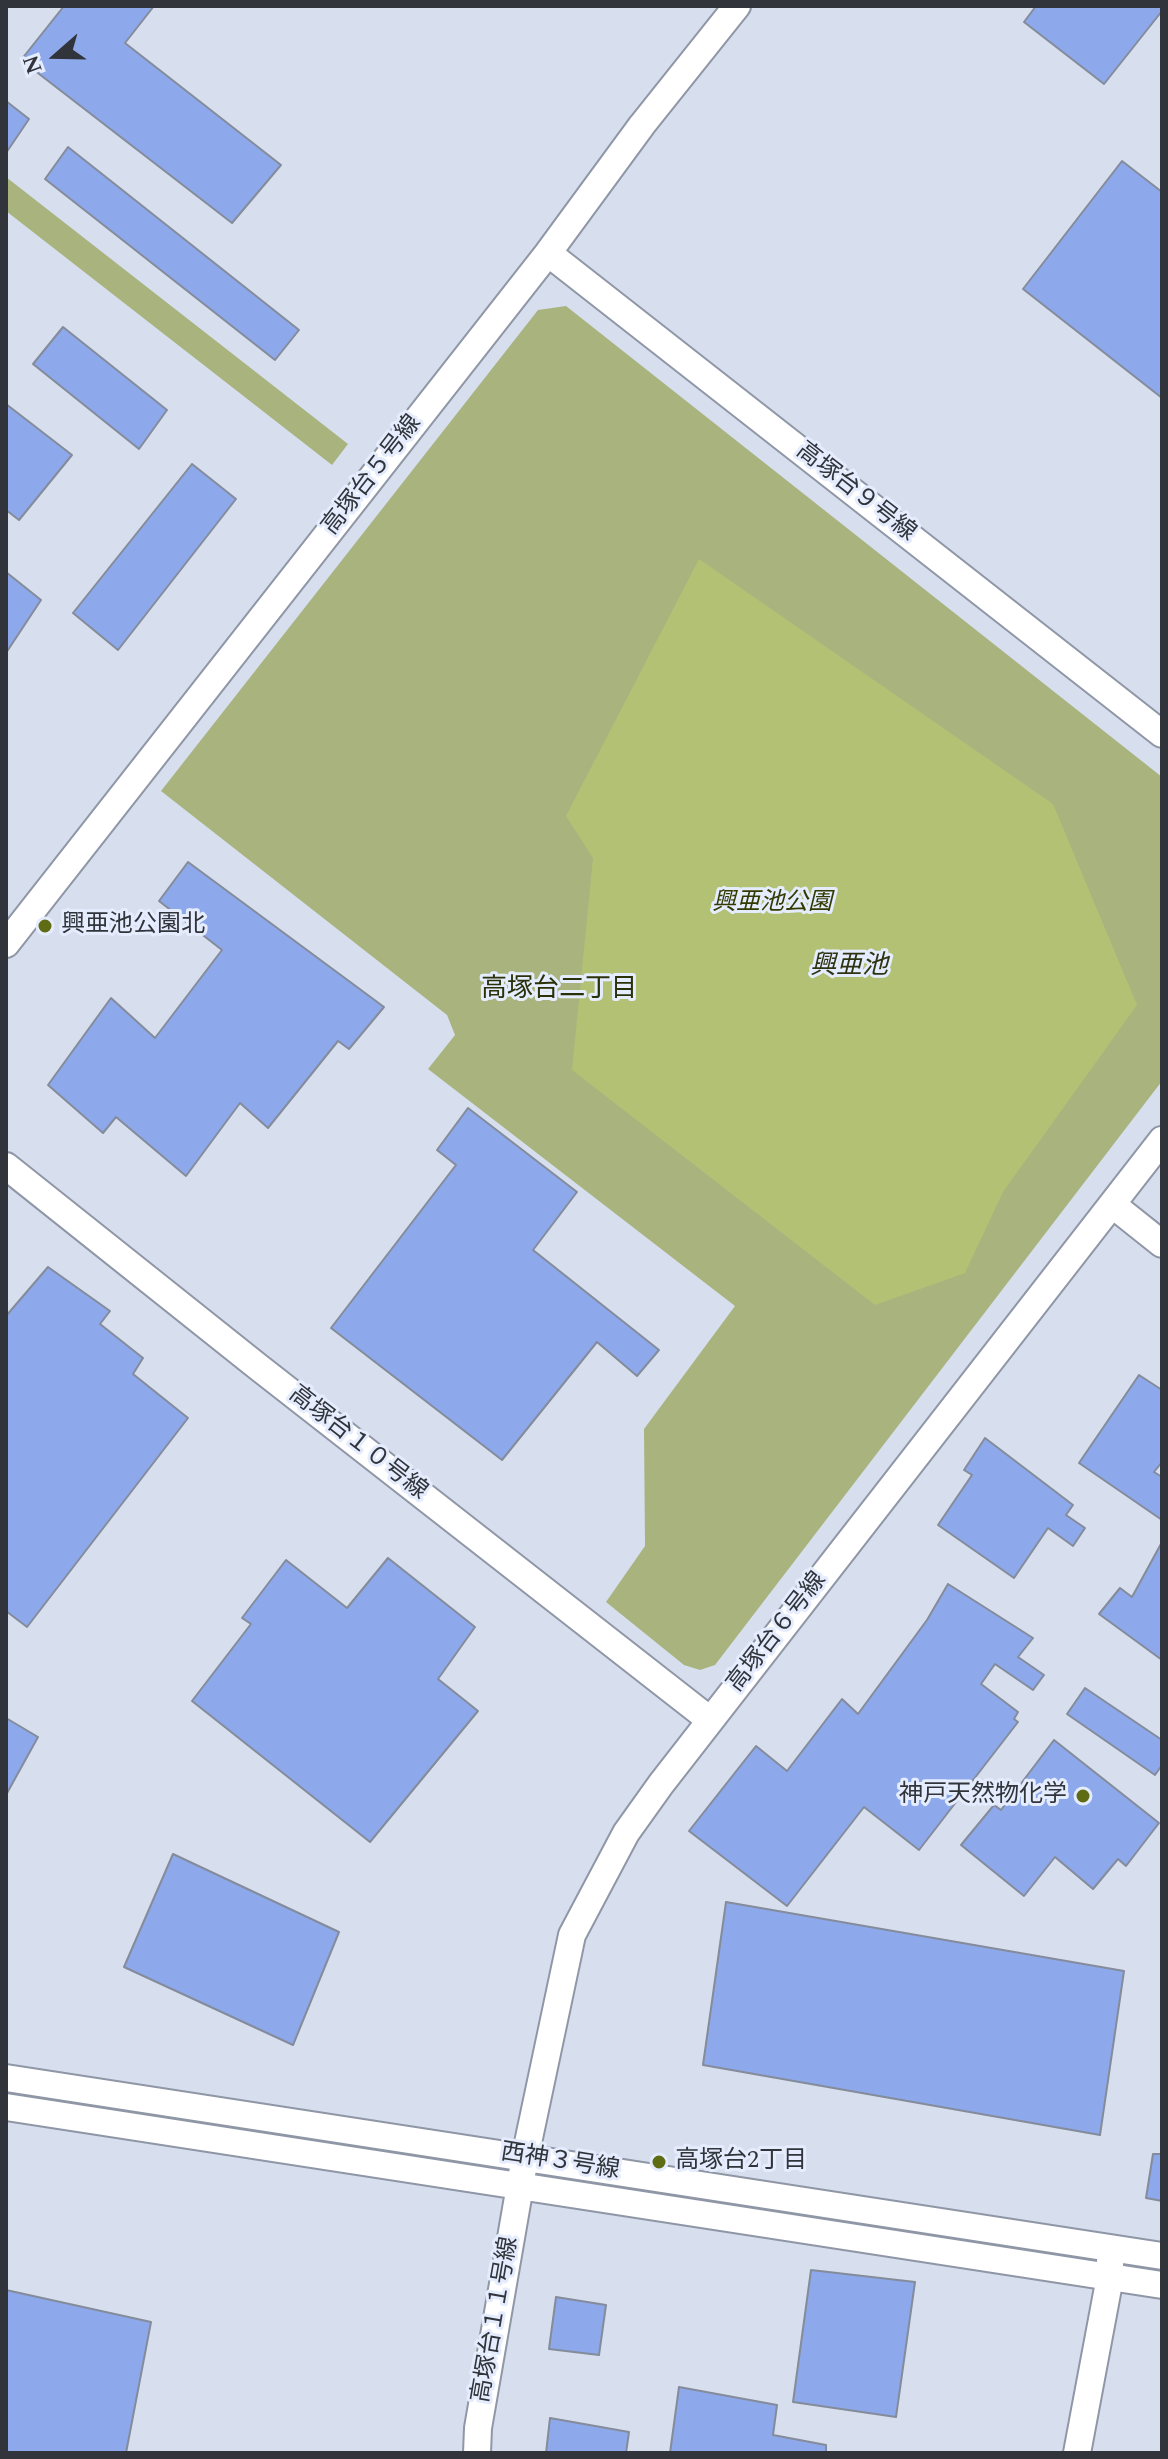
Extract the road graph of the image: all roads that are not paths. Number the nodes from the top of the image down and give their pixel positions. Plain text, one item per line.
1 (737, 6) edge
2 (548, 253) junction
3 (1162, 734) edge
4 (6, 944) edge
5 (1162, 1140) edge
6 (6, 1166) edge
7 (1113, 1205) junction
8 (1162, 1244) edge
9 (710, 1720) junction
10 (6, 2078) edge
11 (6, 2107) edge
12 (525, 2157) junction
13 (521, 2188) junction
14 (1110, 2247) junction
15 (1162, 2256) edge
16 (1110, 2277) junction
17 (1162, 2285) edge
18 (477, 2453) edge
19 (1077, 2453) edge

1 - 2 street, 高塚台５号線
2 - 3 street, 高塚台９号線
2 - 4 street, 高塚台５号線
5 - 7 street, 高塚台６号線
6 - 9 street, 高塚台１０号線
7 - 8 street
7 - 9 street, 高塚台６号線
9 - 12 street, 高塚台６号線
10 - 12 street, 西神３号線
11 - 13 street, 西神３号線
12 - 13 street, 高塚台６号線
12 - 14 street, 西神３号線
13 - 16 street, 西神３号線
13 - 18 street, 高塚台１１号線
14 - 15 street, 西神３号線
14 - 16 street
16 - 17 street, 西神３号線
16 - 19 street

